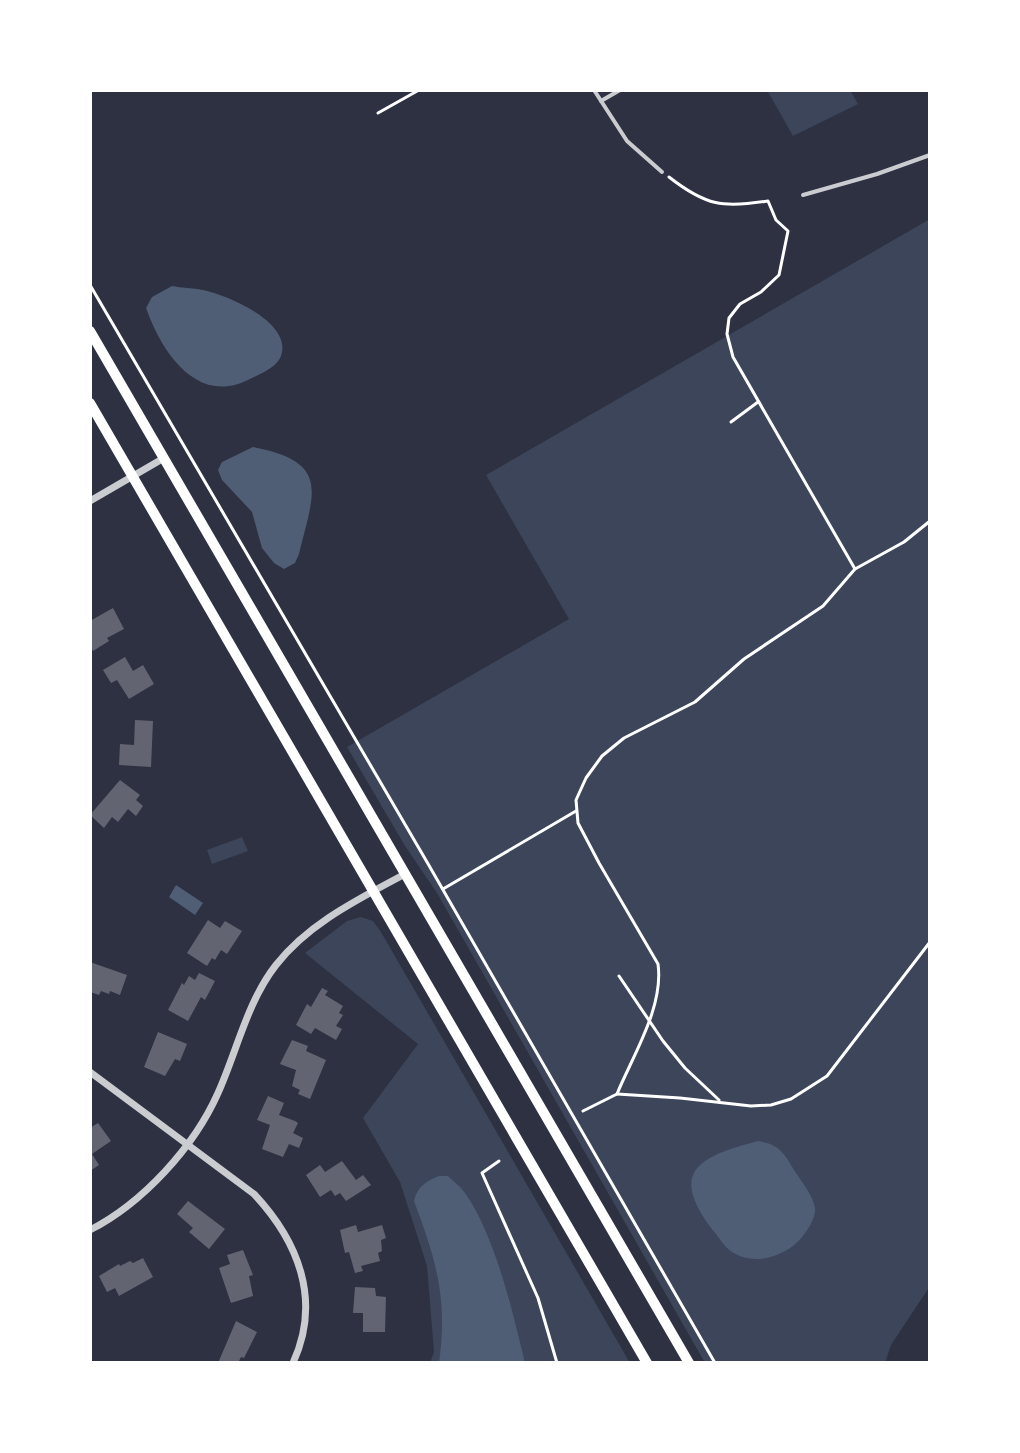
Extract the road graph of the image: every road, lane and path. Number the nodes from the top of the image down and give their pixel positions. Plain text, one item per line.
1 (419, 90) edge
2 (594, 90) edge
3 (620, 90) edge
4 (601, 101) junction
5 (378, 113) dead end
6 (930, 155) edge
7 (662, 172) joint
8 (803, 195) dead end
9 (90, 285) edge
10 (90, 331) edge
11 (758, 402) junction
12 (90, 403) edge
13 (731, 422) dead end
14 (164, 458) junction
15 (133, 476) junction
16 (90, 501) edge
17 (930, 521) edge
18 (855, 569) junction
19 (576, 811) junction
20 (405, 874) junction
21 (443, 889) junction
22 (374, 891) junction
23 (930, 942) edge
24 (619, 976) dead end
25 (648, 1020) junction
26 (90, 1072) edge
27 (617, 1094) junction
28 (722, 1102) junction
29 (583, 1111) dead end
30 (188, 1144) junction
31 (499, 1161) dead end
32 (90, 1230) edge
33 (293, 1363) edge
34 (557, 1363) edge
35 (647, 1363) edge
36 (689, 1363) edge
37 (715, 1363) edge

1 - 5 path
2 - 4 lane
3 - 4 lane
4 - 7 lane
6 - 8 lane
7 - 11 path
9 - 21 path
10 - 14 main road
11 - 13 path
11 - 18 path
12 - 15 main road
14 - 15 street
14 - 20 main road
15 - 16 street
15 - 22 main road
17 - 18 path
18 - 19 path
19 - 21 path
19 - 25 path
20 - 22 street
20 - 36 main road
21 - 37 path
22 - 30 street
22 - 35 main road
23 - 28 path
24 - 25 path
25 - 27 path
25 - 28 path
26 - 30 street
27 - 28 path
27 - 29 path
30 - 32 street
30 - 33 street
31 - 34 path

